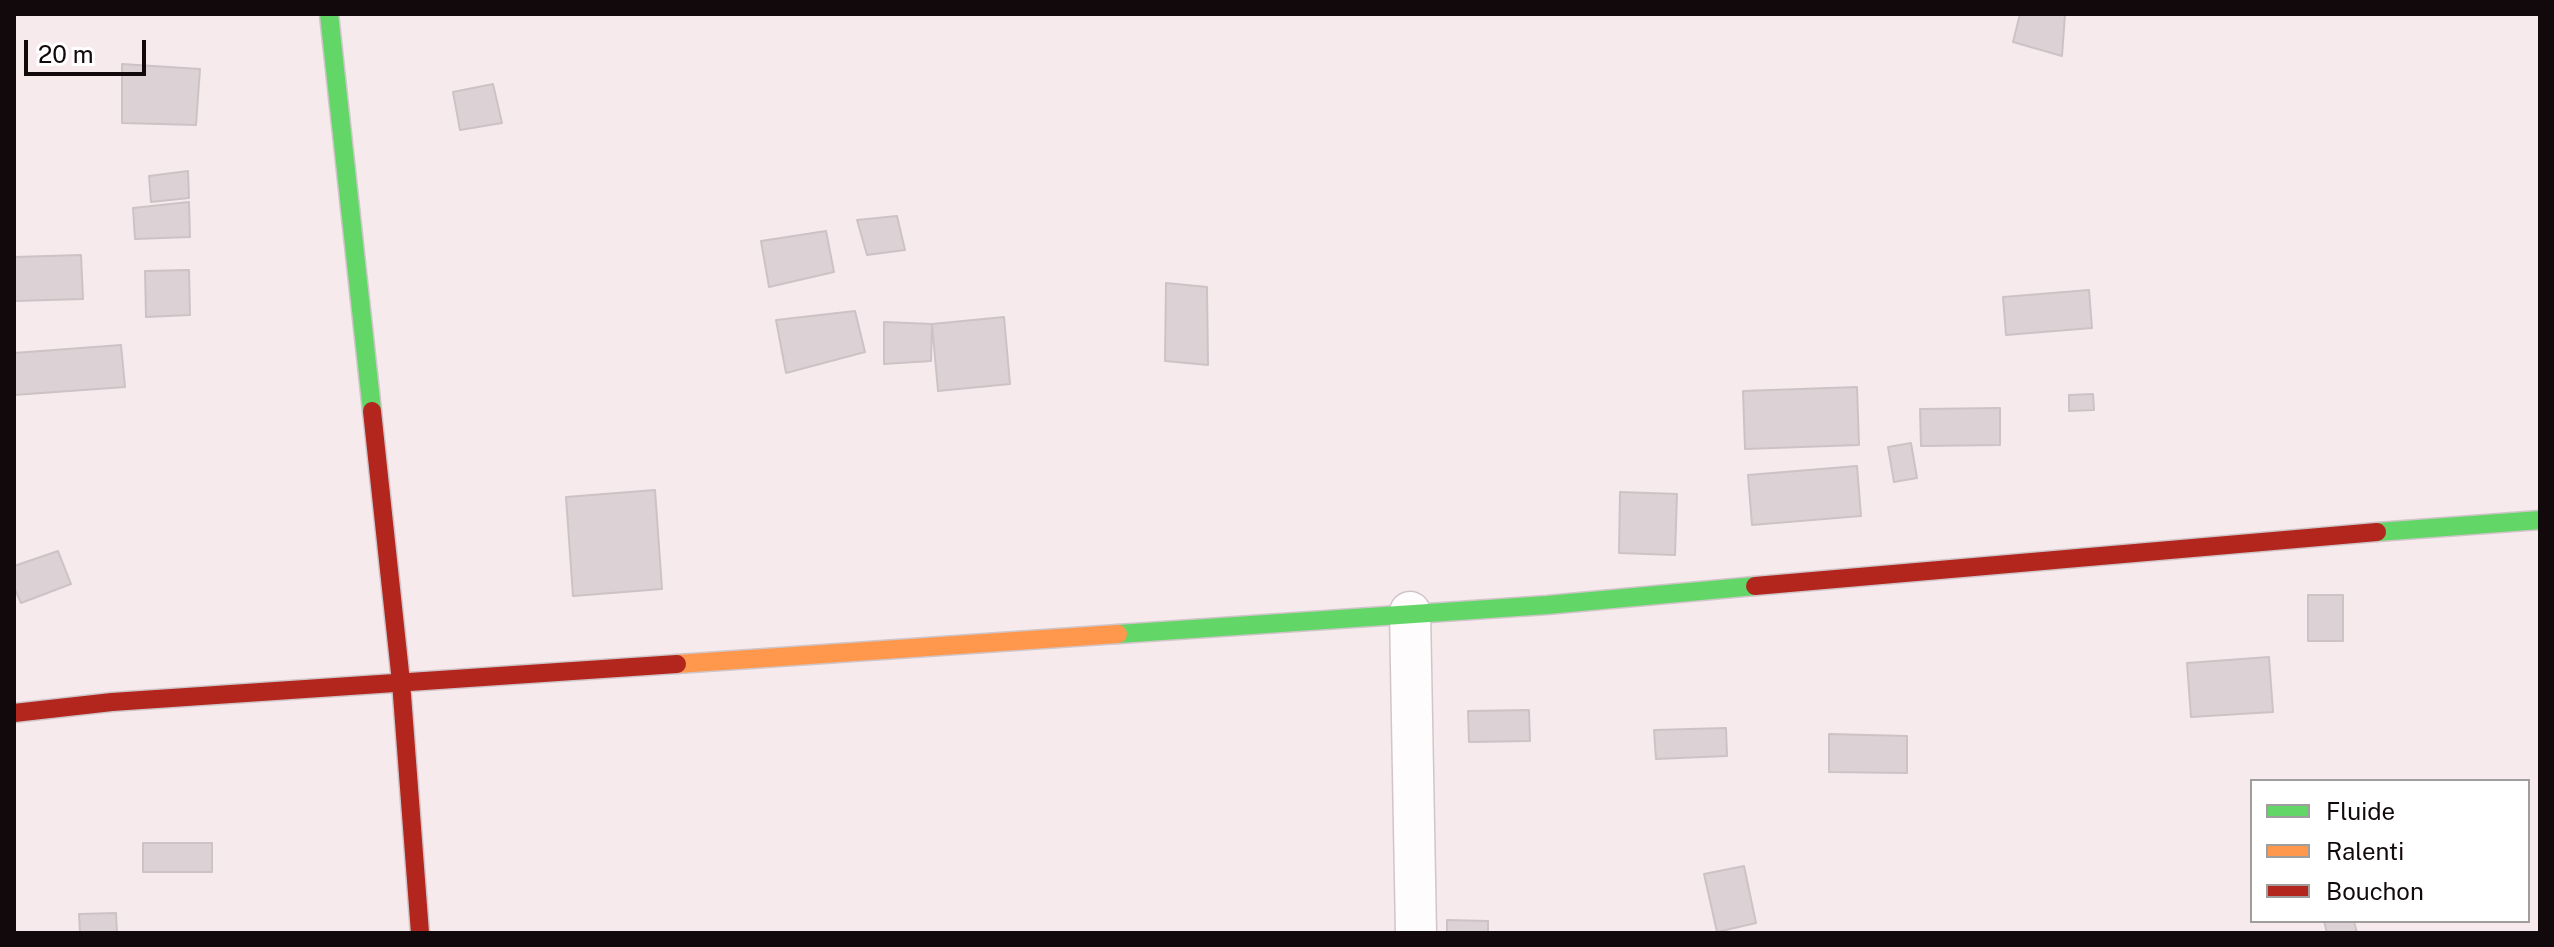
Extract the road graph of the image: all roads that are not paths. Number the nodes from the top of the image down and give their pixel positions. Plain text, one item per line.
1 (329, 14) edge
2 (2540, 520) edge
3 (1410, 612) junction
4 (401, 682) junction
5 (14, 713) edge
6 (420, 933) edge
7 (1416, 933) edge

1 - 4 street
2 - 3 street
3 - 4 street
3 - 7 street
4 - 5 street
4 - 6 street

